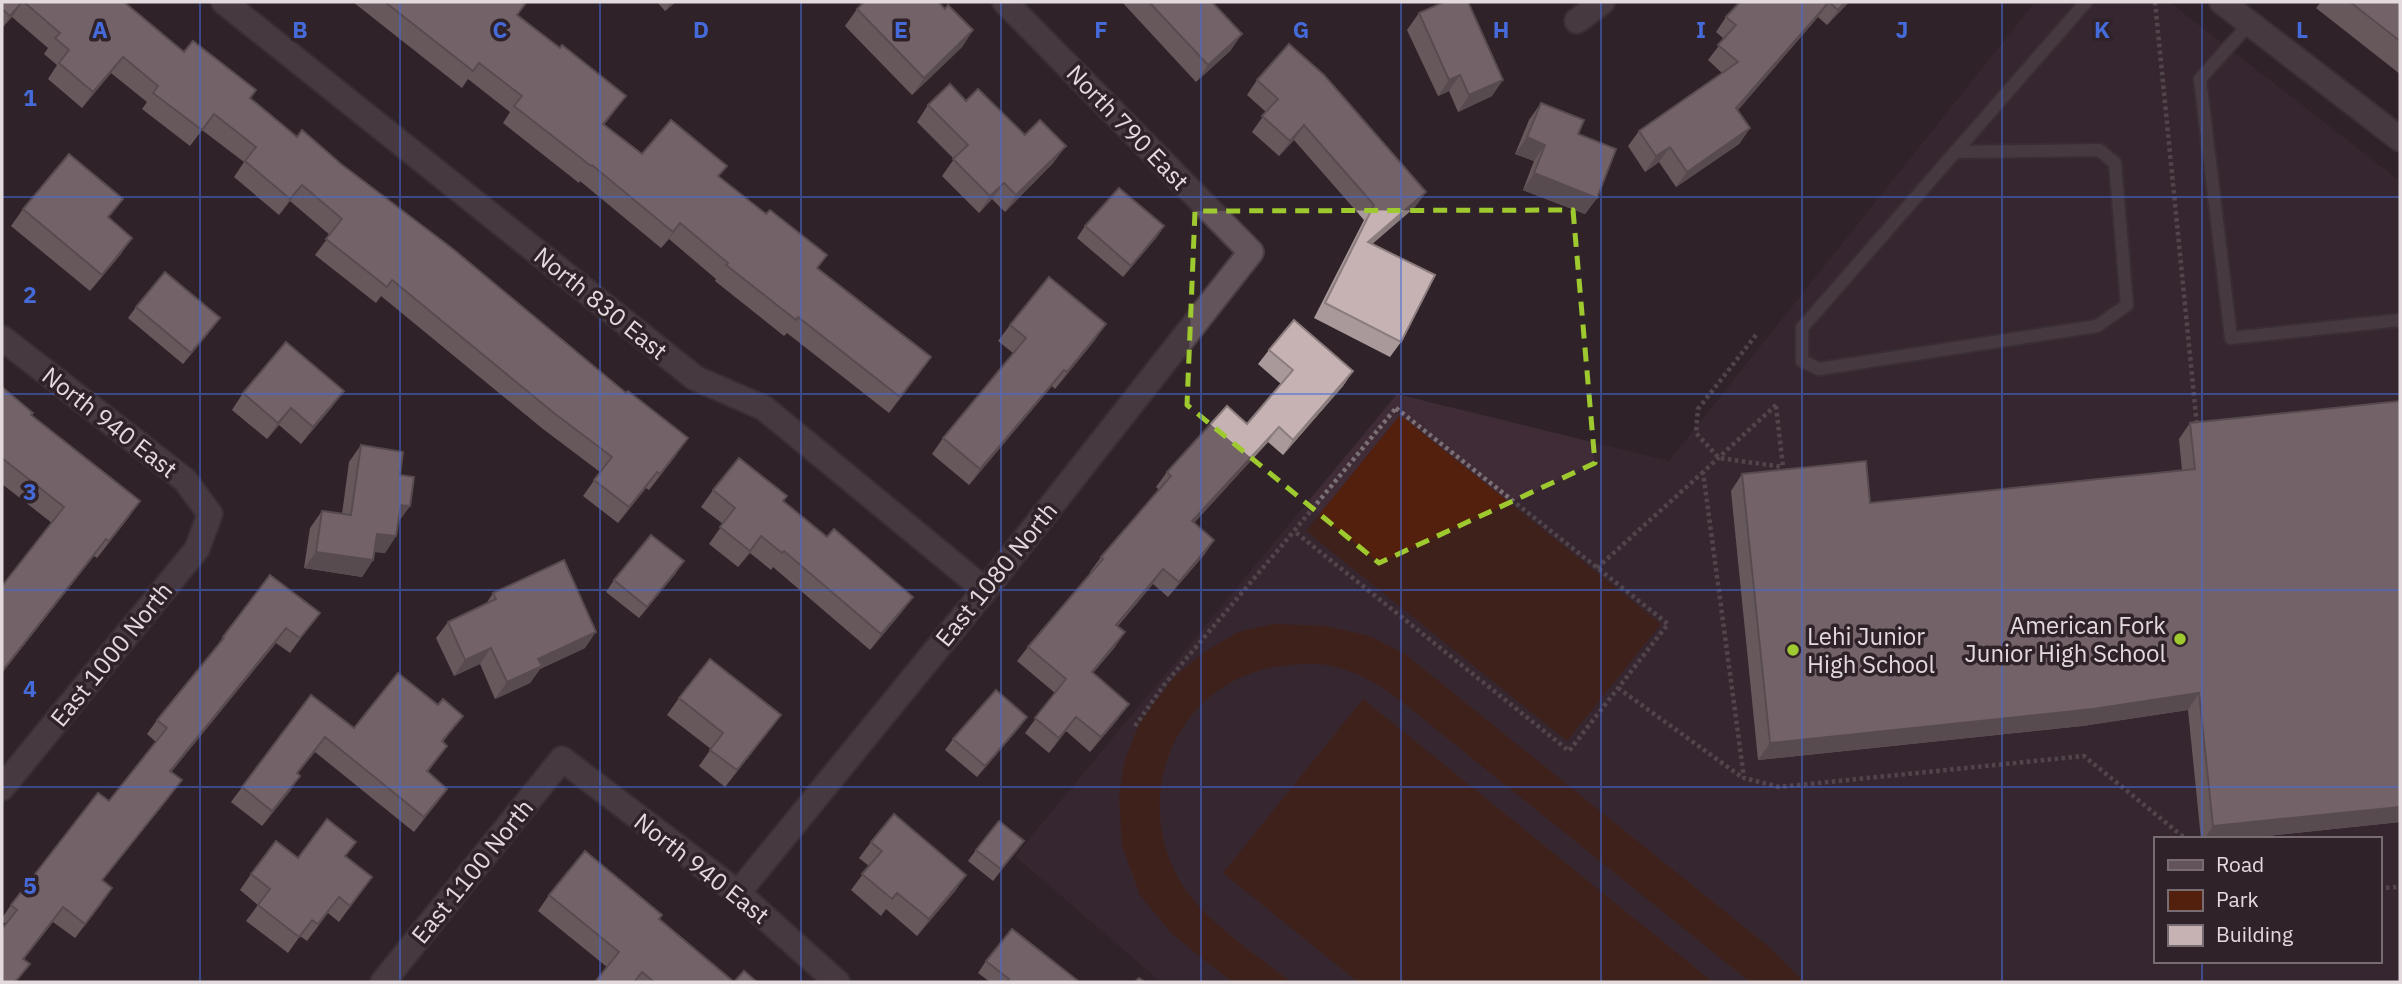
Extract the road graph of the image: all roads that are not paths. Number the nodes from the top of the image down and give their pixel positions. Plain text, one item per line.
1 (224, 2) edge
2 (1005, 2) edge
3 (1602, 2) edge
4 (2086, 2) edge
5 (2222, 2) edge
6 (1577, 21) dead end
7 (2249, 23) junction
8 (2400, 139) edge
9 (1955, 152) junction
10 (1251, 252) joint
11 (2400, 320) edge
12 (2, 338) edge
13 (210, 514) joint
14 (985, 590) junction
15 (562, 759) joint
16 (2, 788) edge
17 (737, 893) junction
18 (383, 982) edge
19 (837, 982) edge

1 - 14 street, North 830 East
2 - 10 street, North 790 East
3 - 6 street
4 - 9 lane
5 - 7 street
7 - 8 street
7 - 11 lane
9 - 9 lane
10 - 14 street, East 1080 North
12 - 13 street, North 940 East
13 - 16 street, East 1000 North
14 - 17 street, East 1080 North
15 - 17 street, North 940 East
15 - 18 street, East 1100 North
17 - 19 street, North 940 East

